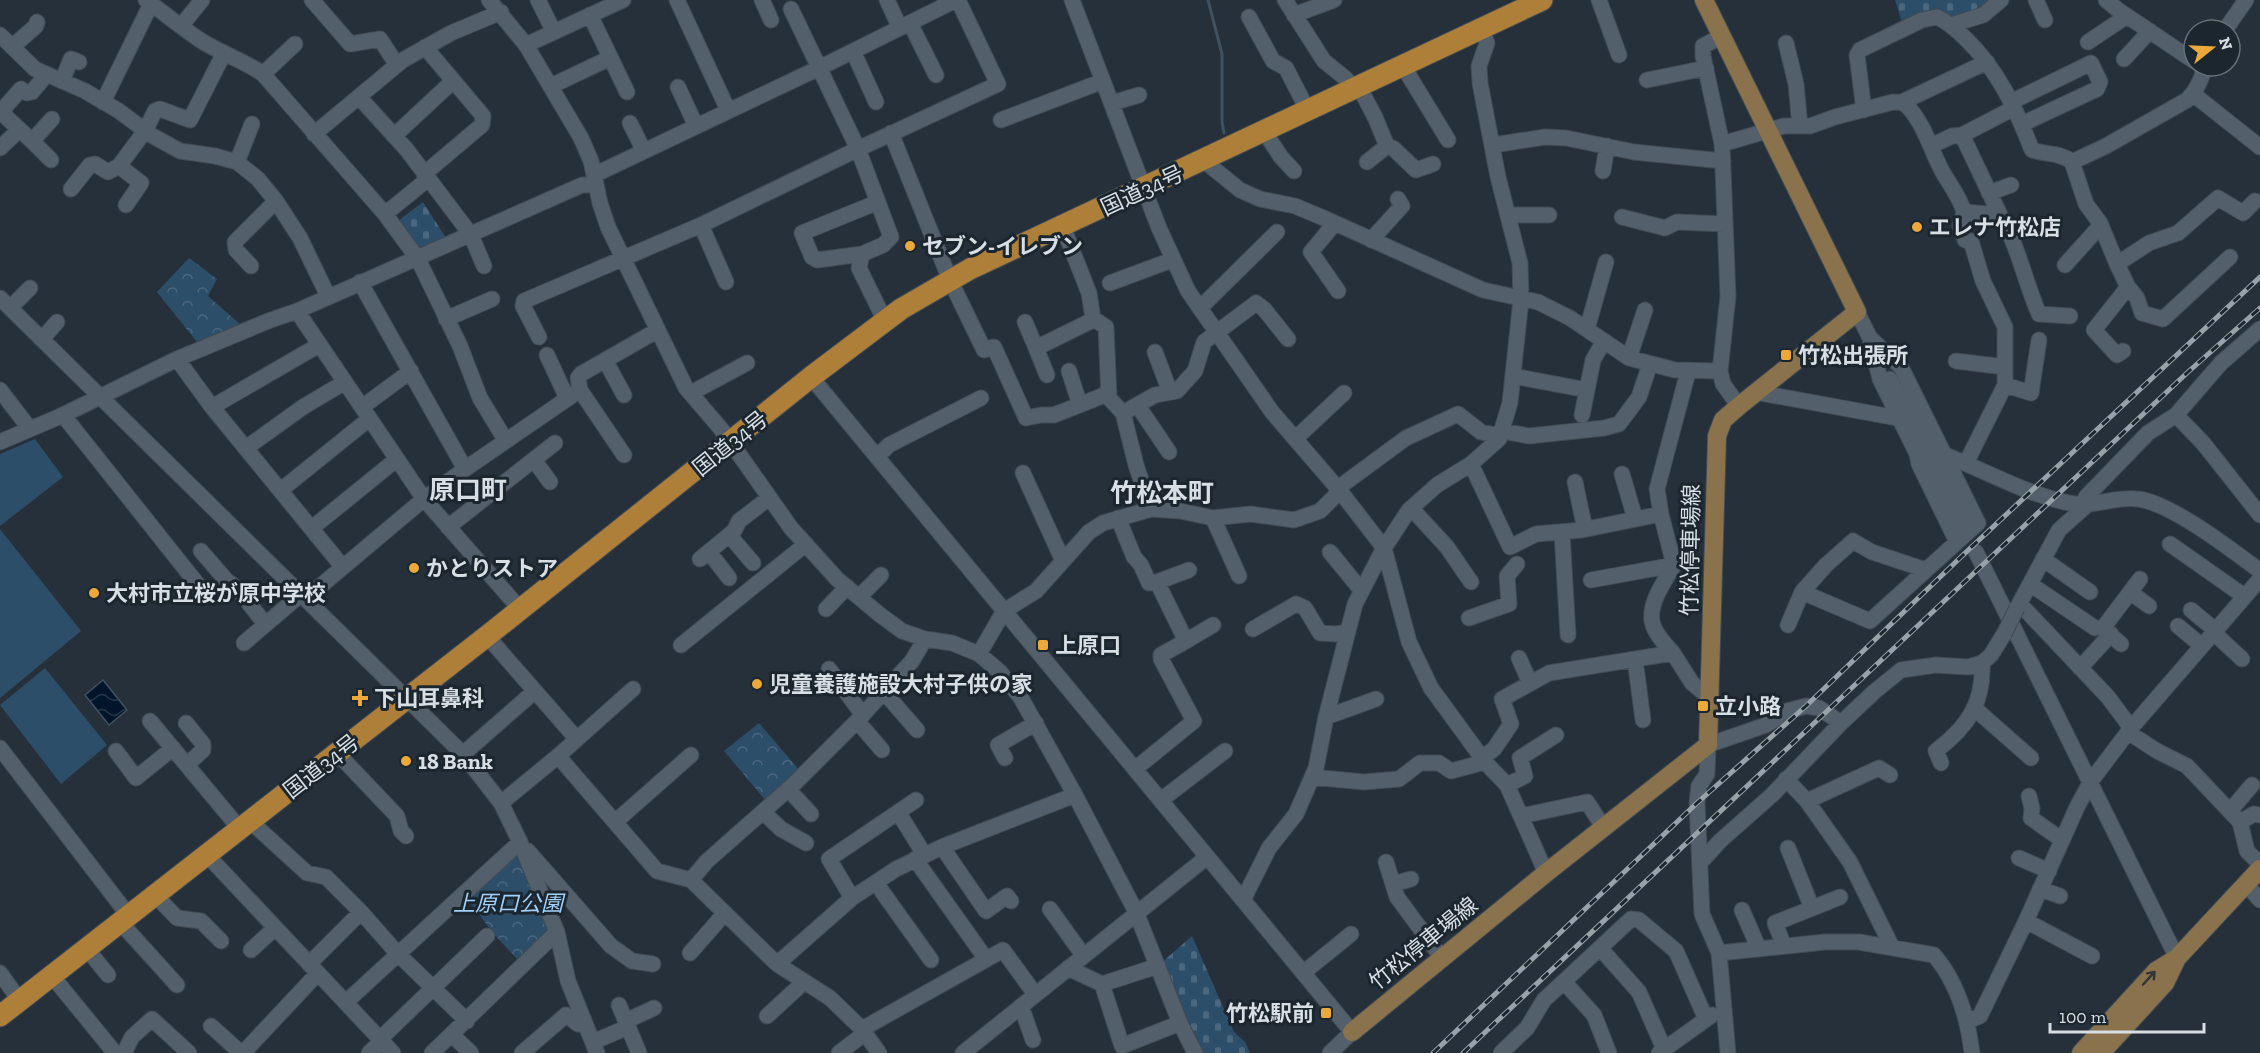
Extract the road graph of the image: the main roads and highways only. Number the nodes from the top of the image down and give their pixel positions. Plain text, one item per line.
1 (1542, 0) edge
2 (1704, 0) edge
3 (2260, 869) edge
4 (2177, 958) junction
5 (0, 1016) edge
6 (1352, 1032) road end
7 (2081, 1053) edge
8 (2101, 1053) edge

1 - 5 highway, 国道34号
2 - 6 main road, 竹松停車場線
3 - 4 main road
7 -> 4 main road
4 - 8 main road

